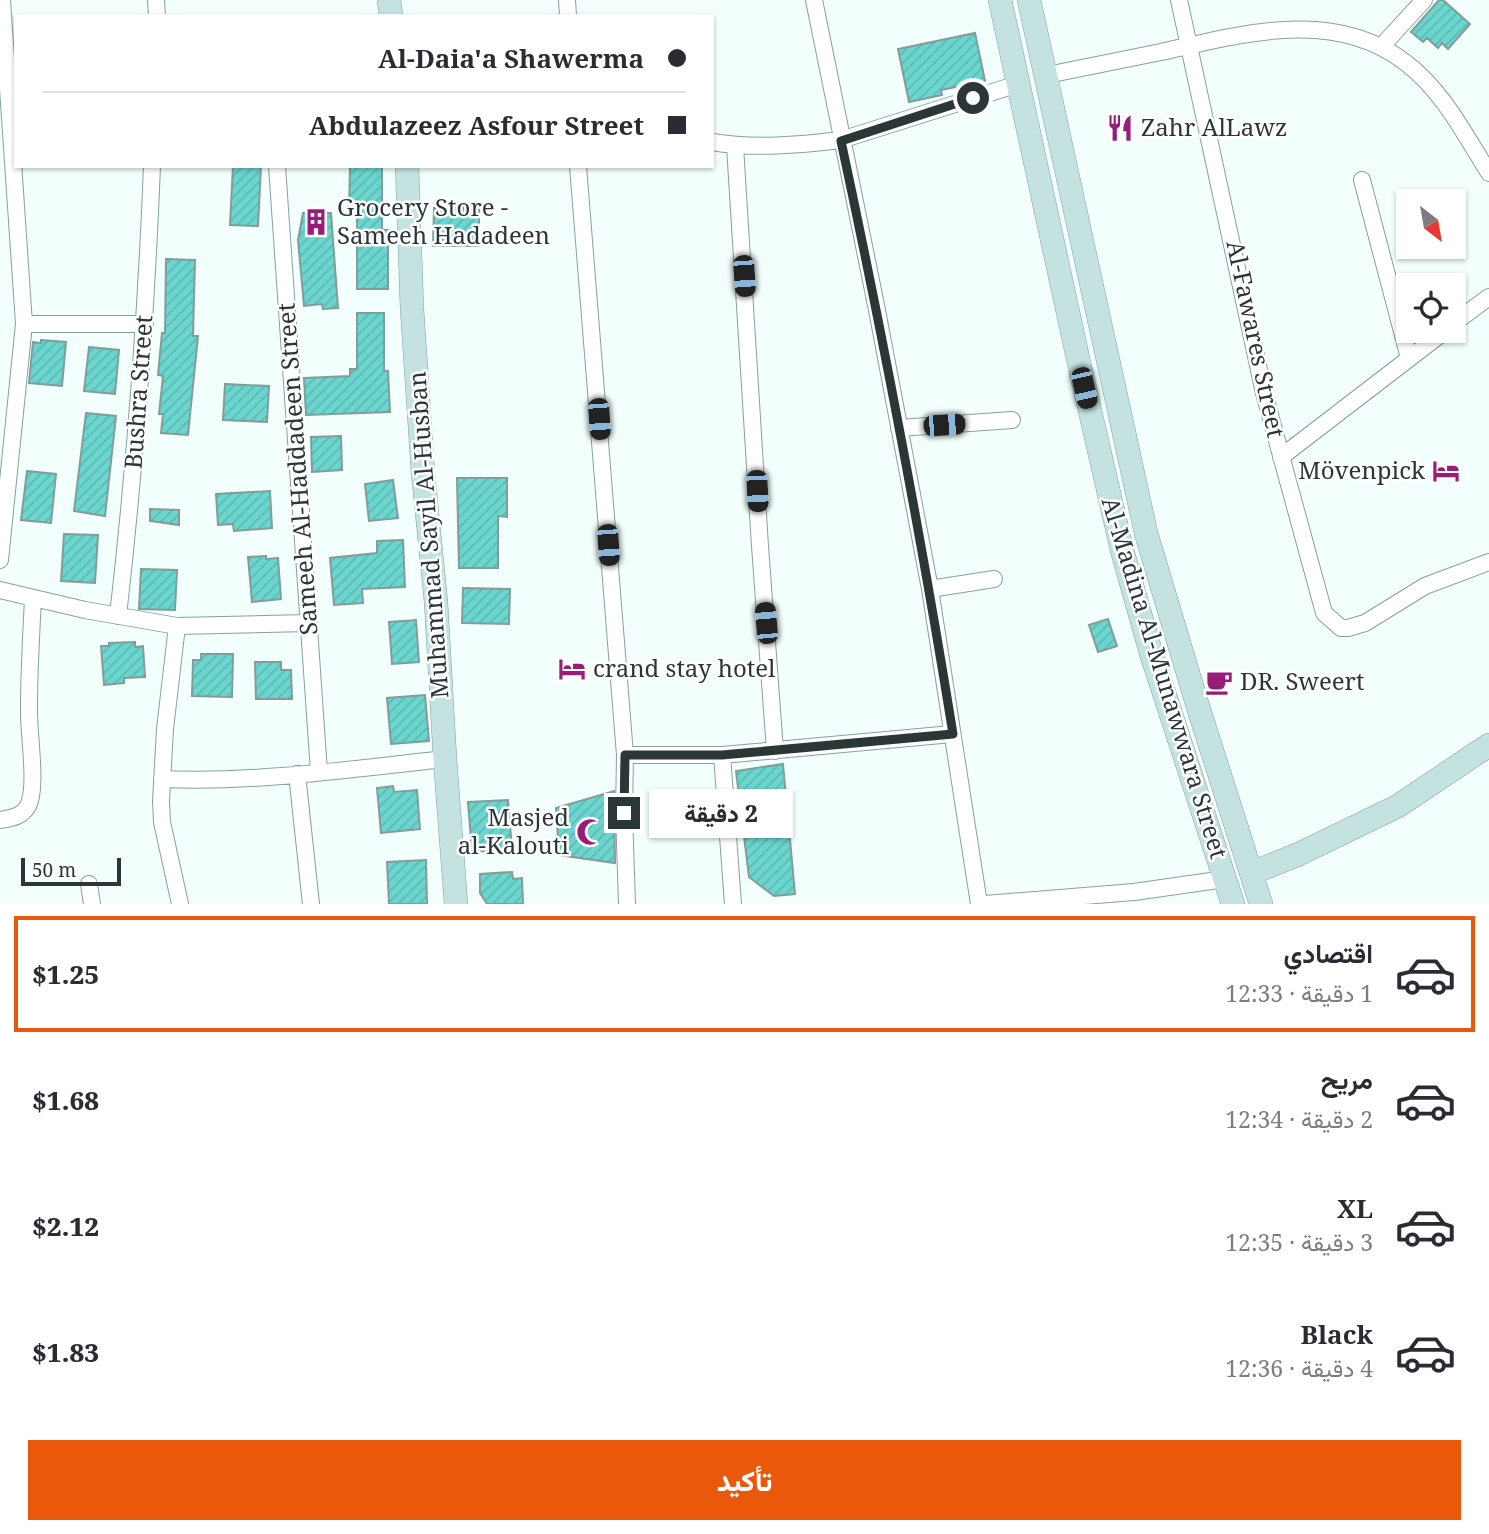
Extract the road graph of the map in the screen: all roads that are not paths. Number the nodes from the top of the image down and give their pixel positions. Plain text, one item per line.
1 (2, 0) edge
2 (814, 0) edge
3 (1000, 0) edge
4 (1029, 0) edge
5 (1179, 0) edge
6 (1424, 0) edge
7 (1190, 45) junction
8 (1381, 47) junction
9 (1047, 75) junction
10 (1018, 84) junction
11 (841, 141) junction
12 (714, 142) edge
13 (735, 146) junction
14 (152, 168) edge
15 (277, 168) edge
16 (407, 168) edge
17 (578, 168) edge
18 (1489, 173) edge
19 (1362, 180) dead end
20 (1489, 297) edge
21 (1466, 314) edge
22 (24, 324) junction
23 (145, 324) junction
24 (1429, 343) edge
25 (1409, 358) junction
26 (1012, 420) dead end
27 (899, 428) junction
28 (1281, 457) junction
29 (0, 560) edge
30 (1489, 562) edge
31 (994, 579) dead end
32 (930, 589) junction
33 (0, 590) edge
34 (33, 599) junction
35 (118, 616) junction
36 (308, 623) junction
37 (177, 626) junction
38 (953, 734) junction
39 (1489, 745) edge
40 (775, 751) junction
41 (625, 755) junction
42 (722, 755) junction
43 (445, 759) junction
44 (319, 772) junction
45 (297, 774) junction
46 (162, 779) junction
47 (0, 820) edge
48 (1252, 873) junction
49 (1225, 879) junction
50 (89, 884) dead end
51 (92, 904) edge
52 (180, 904) edge
53 (311, 904) edge
54 (456, 904) edge
55 (628, 904) edge
56 (733, 904) edge
57 (981, 904) edge
58 (1233, 904) edge
59 (1261, 904) edge

1 - 22 street
2 - 11 street
3 - 10 main road, Al-Madina Al-Munawwara Street
4 - 9 main road, Al-Madina Al-Munawwara Street
5 - 7 street, Al-Fawares Street
6 - 8 street
7 - 8 street
7 - 9 street
7 - 28 street, Al-Fawares Street
8 - 18 street
9 - 48 main road, Al-Madina Al-Munawwara Street
10 - 11 street
10 - 49 main road, Al-Madina Al-Munawwara Street
11 - 13 street
11 - 27 street
12 - 13 street
13 - 40 street
14 - 23 street, Bushra Street
15 - 36 street, Sameeh Al-Haddadeen Street
16 - 43 main road, Muhammad Sayil Al-Husban
17 - 41 street
19 - 25 street
20 - 21 street
22 - 23 street
22 - 29 street
23 - 35 street, Bushra Street
24 - 25 street
25 - 28 street
26 - 27 street
27 - 32 street
28 - 30 street, Al-Fawares Street
31 - 32 street
32 - 38 street
33 - 34 street
34 - 35 street
34 - 47 street
35 - 37 street
36 - 37 street
36 - 44 street, Sameeh Al-Haddadeen Street
37 - 46 street
38 - 40 street
38 - 57 street
39 - 48 main road
40 - 42 street
41 - 42 street
41 - 55 street
42 - 56 street
43 - 44 street
43 - 54 main road, Muhammad Sayil Al-Husban
44 - 45 street
45 - 46 street
45 - 53 street
46 - 52 street
48 - 59 main road, Al-Madina Al-Munawwara Street
49 - 57 street
49 - 58 main road, Al-Madina Al-Munawwara Street
50 - 51 street

